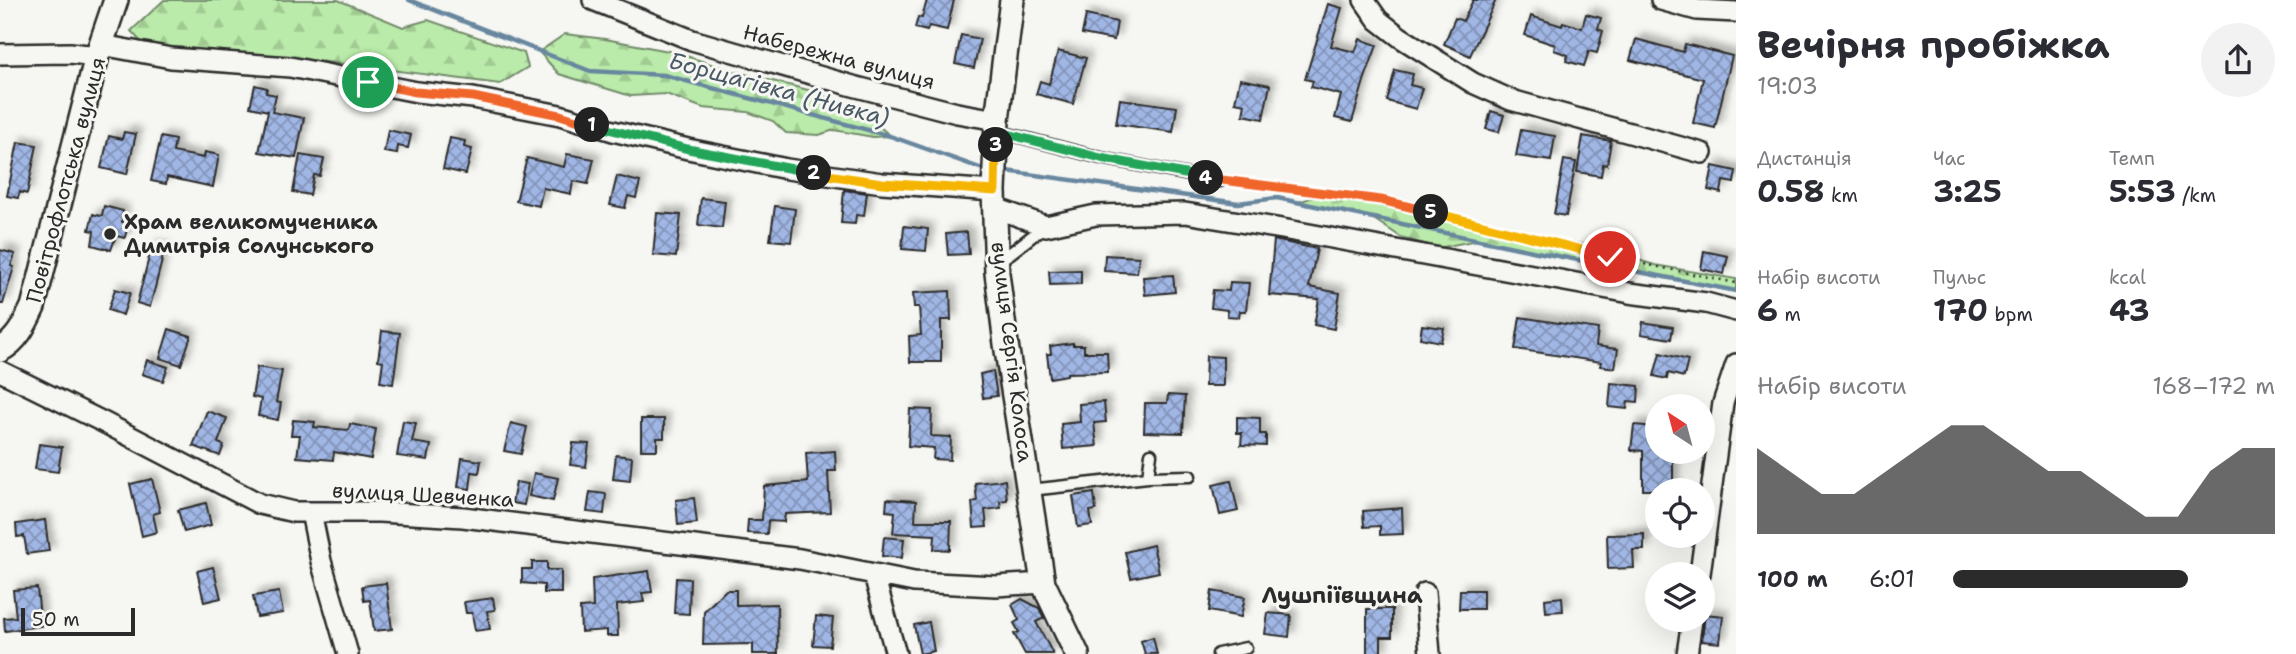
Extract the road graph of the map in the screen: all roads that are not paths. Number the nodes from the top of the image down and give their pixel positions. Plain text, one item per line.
1 (116, 0) edge
2 (593, 0) edge
3 (1012, 0) edge
4 (1364, 0) edge
5 (1661, 0) edge
6 (1736, 12) edge
7 (100, 50) junction
8 (0, 54) edge
9 (997, 125) junction
10 (1702, 153) dead end
11 (1220, 181) road end
12 (995, 200) junction
13 (1046, 226) junction
14 (997, 260) junction
15 (1736, 311) edge
16 (0, 350) edge
17 (1736, 365) edge
18 (0, 371) edge
19 (1151, 454) dead end
20 (1190, 476) dead end
21 (1148, 477) junction
22 (1030, 490) junction
23 (311, 512) junction
24 (1702, 562) edge
25 (874, 575) junction
26 (1044, 583) junction
27 (1425, 593) dead end
28 (1690, 632) edge
29 (1246, 648) dead end
30 (348, 654) edge
31 (896, 654) edge
32 (1077, 654) edge
33 (1218, 654) edge
34 (1430, 654) edge
35 (1687, 654) edge

1 - 7 street, Повітрофлотська вулиця
2 - 9 street, Набережна вулиця
3 - 9 street, вулиця Сергія Колоса
4 - 10 street
5 - 6 street
7 - 8 street
7 - 12 street
7 - 16 street, Повітрофлотська вулиця
9 - 11 lane
9 - 12 street, вулиця Сергія Колоса
12 - 13 street
12 - 14 street, вулиця Сергія Колоса
13 - 14 lane
13 - 15 street
14 - 22 street, вулиця Сергія Колоса
17 - 24 street
18 - 23 street, вулиця Шевченка
19 - 21 lane
20 - 21 lane
21 - 22 lane
22 - 26 street, вулиця Сергія Колоса
23 - 25 street, вулиця Шевченка
23 - 30 street
25 - 26 street, вулиця Шевченка
25 - 31 street
26 - 32 street, вулиця Сергія Колоса
27 - 34 street
28 - 35 street
29 - 33 lane

